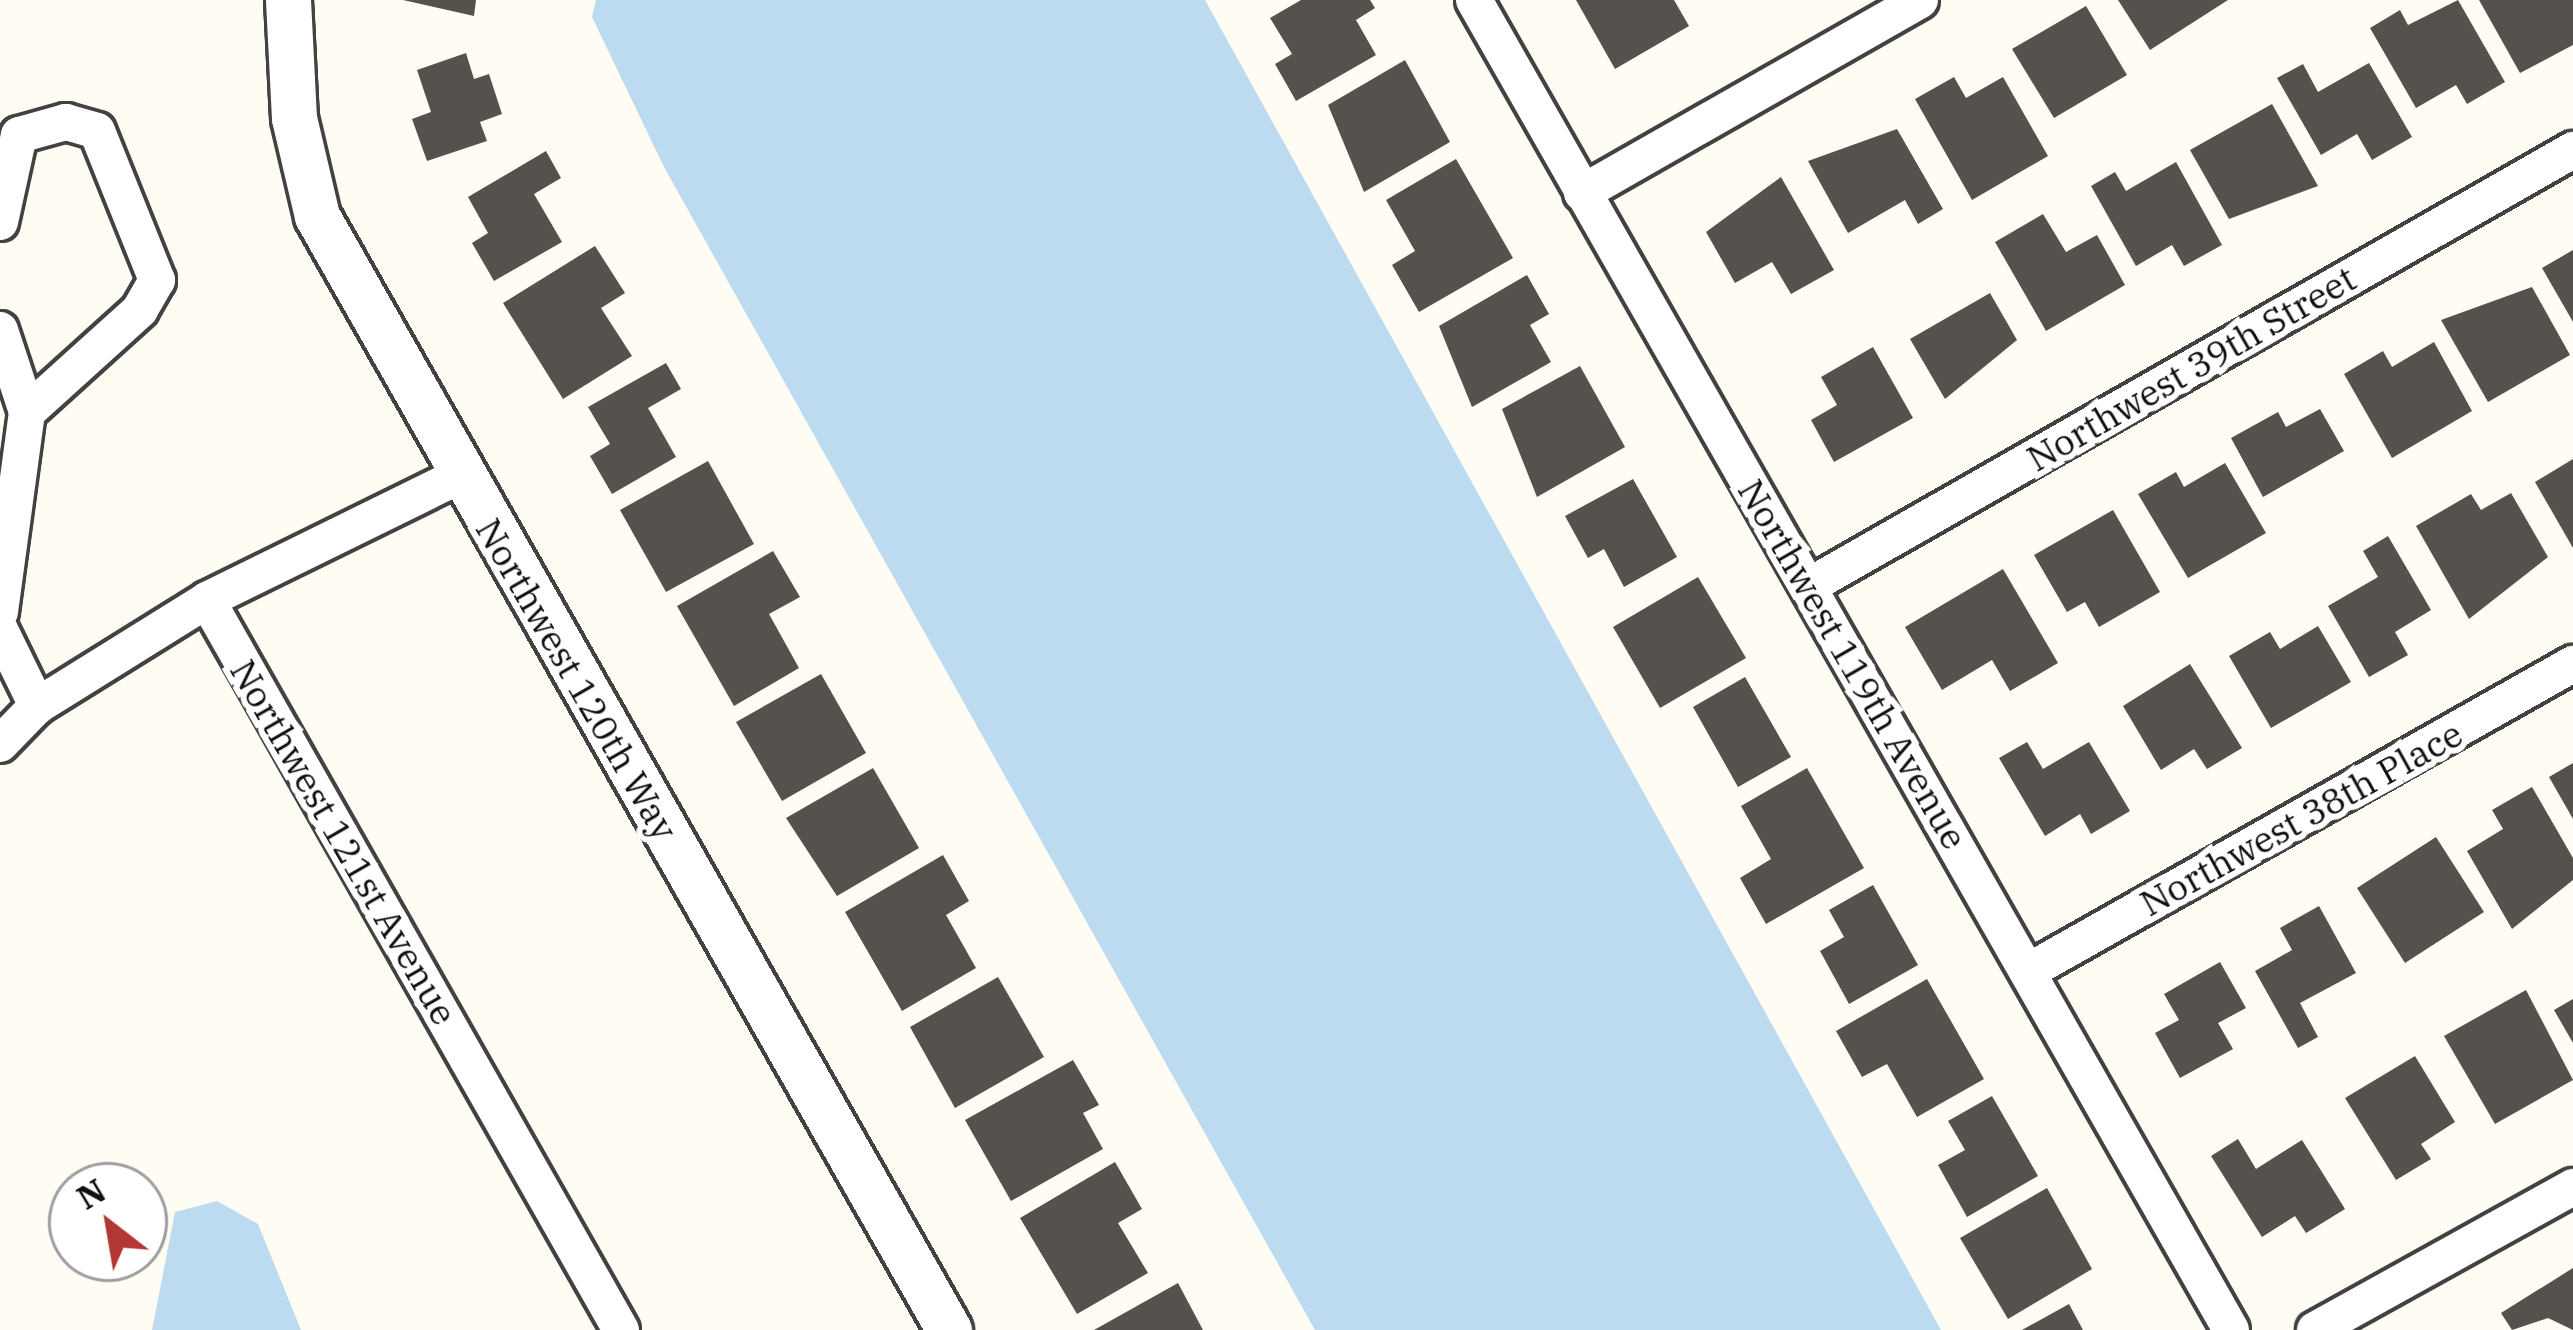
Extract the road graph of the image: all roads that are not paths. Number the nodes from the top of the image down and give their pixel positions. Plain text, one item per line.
1 (288, 0) edge
2 (1474, 0) edge
3 (1920, 0) edge
4 (2573, 151) edge
5 (1582, 193) junction
6 (0, 222) edge
7 (0, 330) edge
8 (27, 412) junction
9 (461, 475) junction
10 (1809, 586) junction
11 (207, 600) junction
12 (0, 612) edge
13 (0, 630) edge
14 (2573, 664) edge
15 (38, 706) junction
16 (0, 744) edge
17 (2029, 971) junction
18 (2573, 1187) edge
19 (621, 1330) edge
20 (949, 1330) edge
21 (2231, 1330) edge
22 (2315, 1330) edge

1 - 9 street, Northwest 120th Way
2 - 5 street, Northwest 119th Avenue
3 - 5 street
4 - 10 street, Northwest 39th Street
5 - 10 street, Northwest 119th Avenue
6 - 8 street
7 - 8 street
8 - 12 street
9 - 11 street
9 - 20 street, Northwest 120th Way
10 - 17 street, Northwest 119th Avenue
11 - 15 street
11 - 19 street, Northwest 121st Avenue
13 - 15 street
14 - 17 street, Northwest 38th Place
15 - 16 street
17 - 21 street, Northwest 119th Avenue
18 - 22 street

